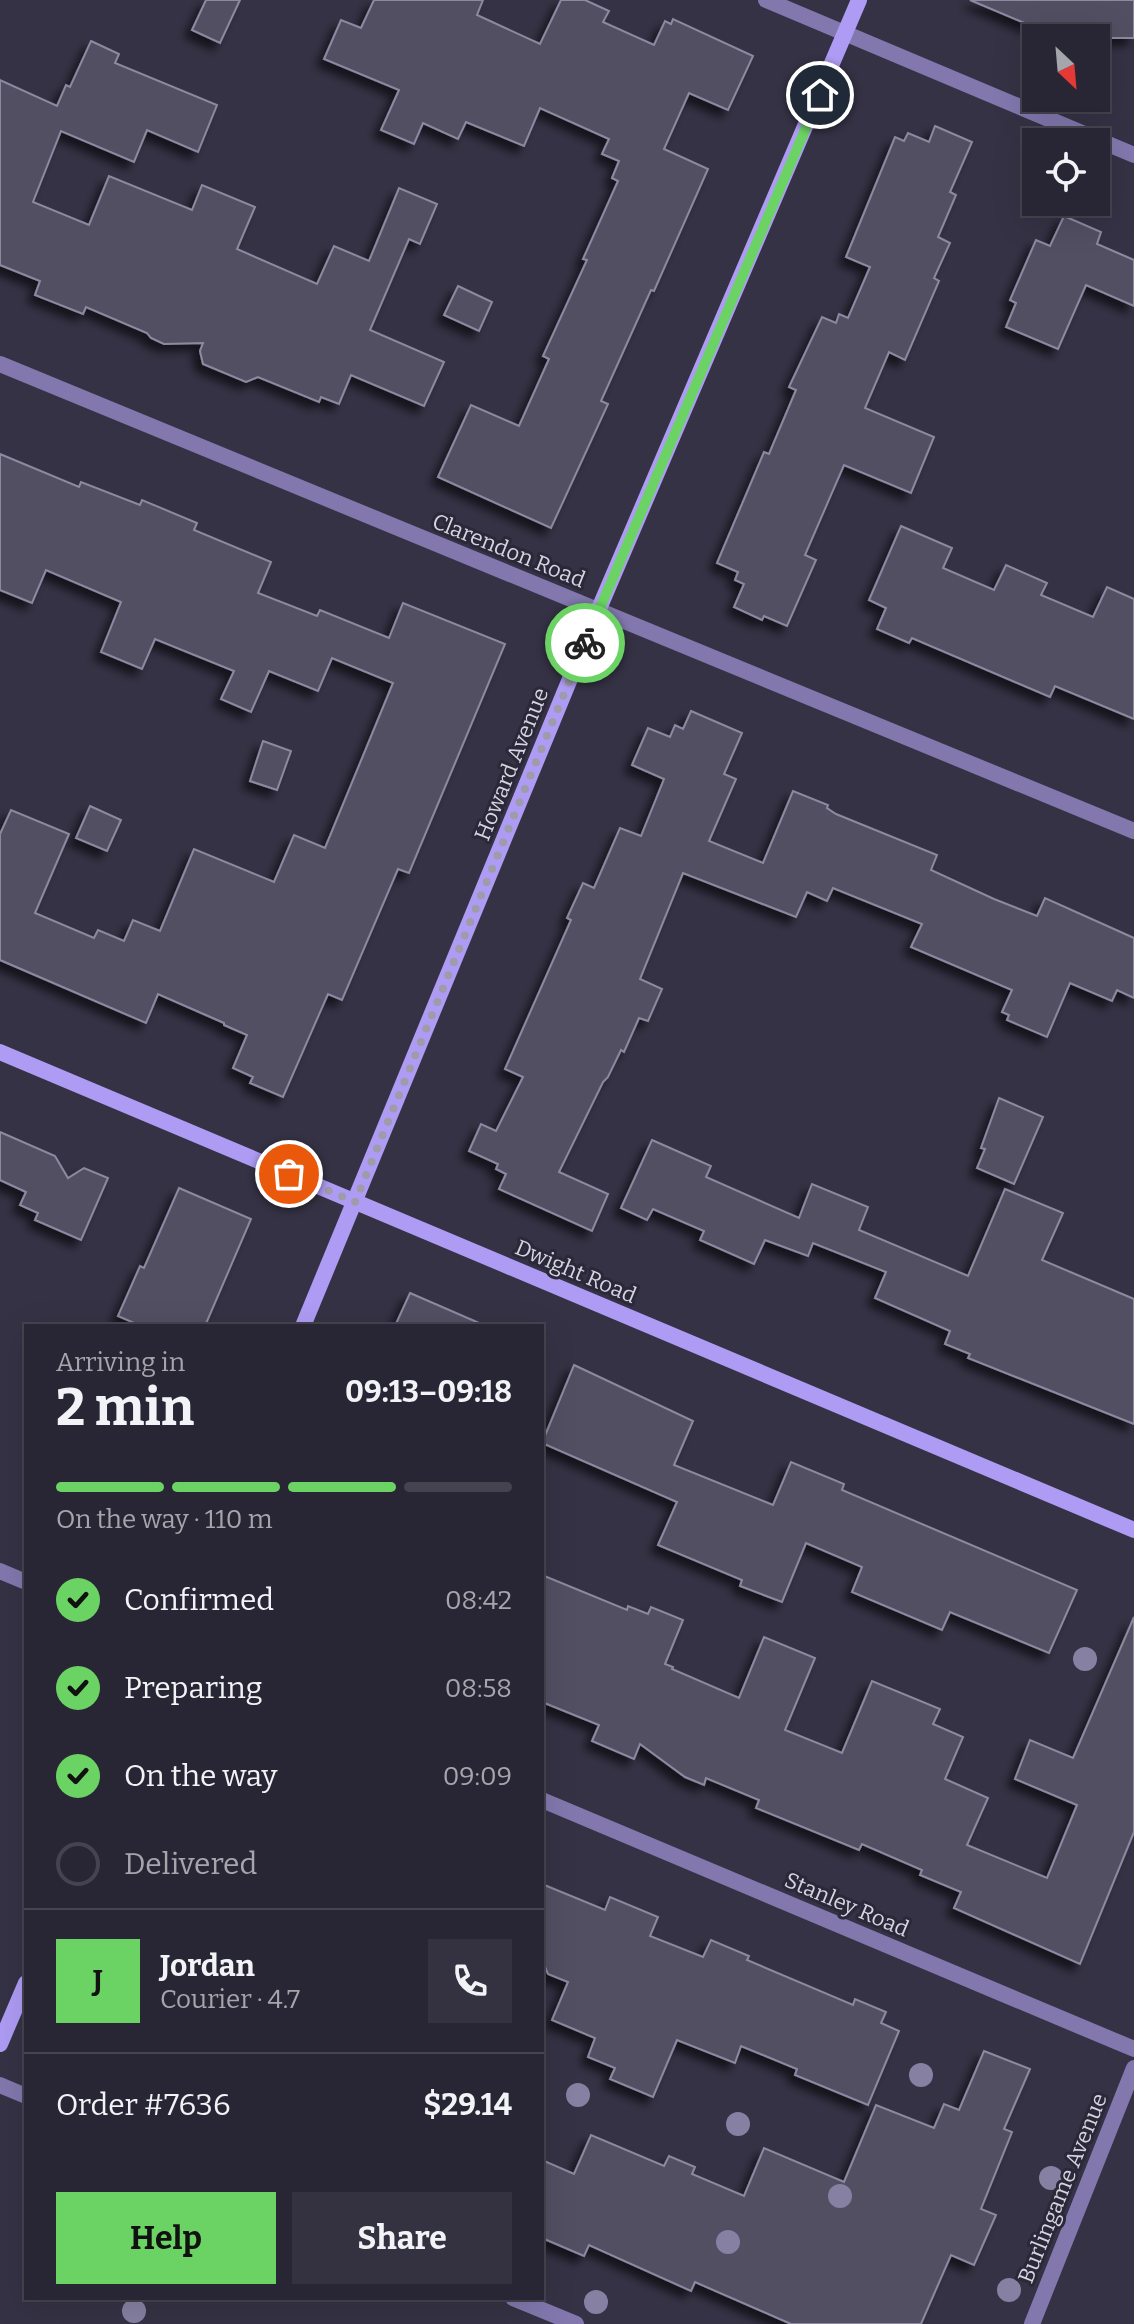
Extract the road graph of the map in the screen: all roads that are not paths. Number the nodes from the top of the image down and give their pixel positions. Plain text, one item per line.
1 (766, 0) edge
2 (859, 0) edge
3 (845, 33) junction
4 (1134, 155) edge
5 (0, 364) edge
6 (598, 611) junction
7 (1134, 831) edge
8 (0, 1052) edge
9 (355, 1202) junction
10 (304, 1324) edge
11 (1134, 1530) edge
12 (0, 1571) edge
13 (24, 1581) edge
14 (544, 1801) edge
15 (24, 1988) edge
16 (0, 2044) edge
17 (1134, 2049) edge
18 (1134, 2068) edge
19 (0, 2085) edge
20 (24, 2095) edge
21 (518, 2300) edge
22 (576, 2324) edge
23 (1032, 2324) edge

1 - 3 street
2 - 3 street, Howard Avenue
3 - 4 street
3 - 6 street, Howard Avenue
5 - 6 street, Clarendon Road
6 - 7 street, Clarendon Road
6 - 9 street, Howard Avenue
8 - 9 street, Dwight Road
9 - 10 street, Howard Avenue
9 - 11 street, Dwight Road
12 - 13 street
14 - 17 street, Stanley Road
15 - 16 street
18 - 23 street, Burlingame Avenue
19 - 20 street
21 - 22 street

